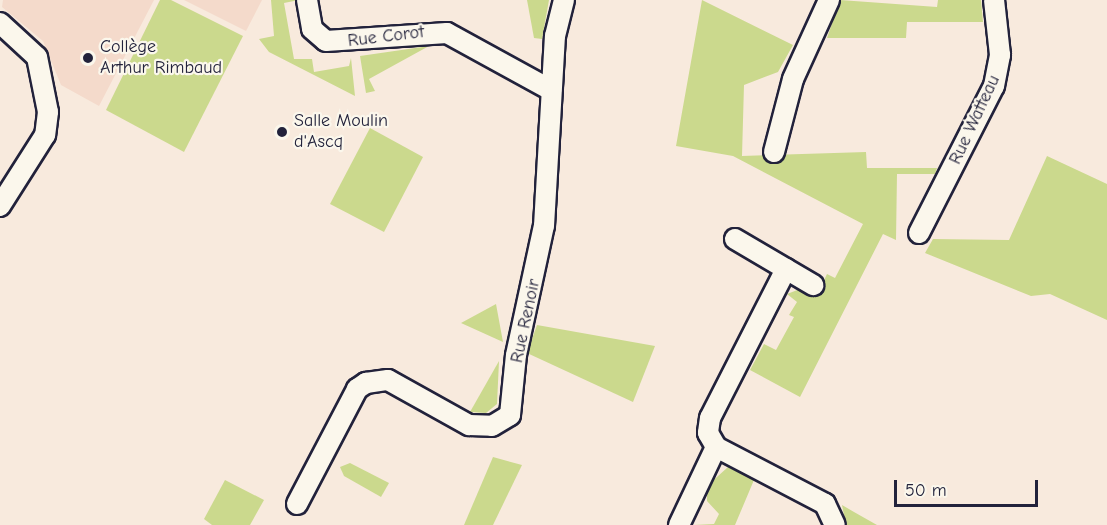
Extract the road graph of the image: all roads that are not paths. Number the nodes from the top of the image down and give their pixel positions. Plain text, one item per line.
1 (307, 0) edge
2 (564, 0) edge
3 (830, 0) edge
4 (994, 0) edge
5 (0, 23) edge
6 (551, 90) junction
7 (774, 152) dead end
8 (0, 206) edge
9 (919, 233) dead end
10 (735, 240) dead end
11 (786, 269) junction
12 (813, 285) dead end
13 (716, 447) junction
14 (297, 504) dead end
15 (679, 525) edge
16 (835, 525) edge

1 - 6 street, Rue Corot
2 - 6 street, Rue Renoir
3 - 7 street
4 - 9 street, Rue Watteau
5 - 8 street
6 - 14 street, Rue Renoir
10 - 11 street
11 - 12 street
11 - 13 street
13 - 15 street
13 - 16 street

